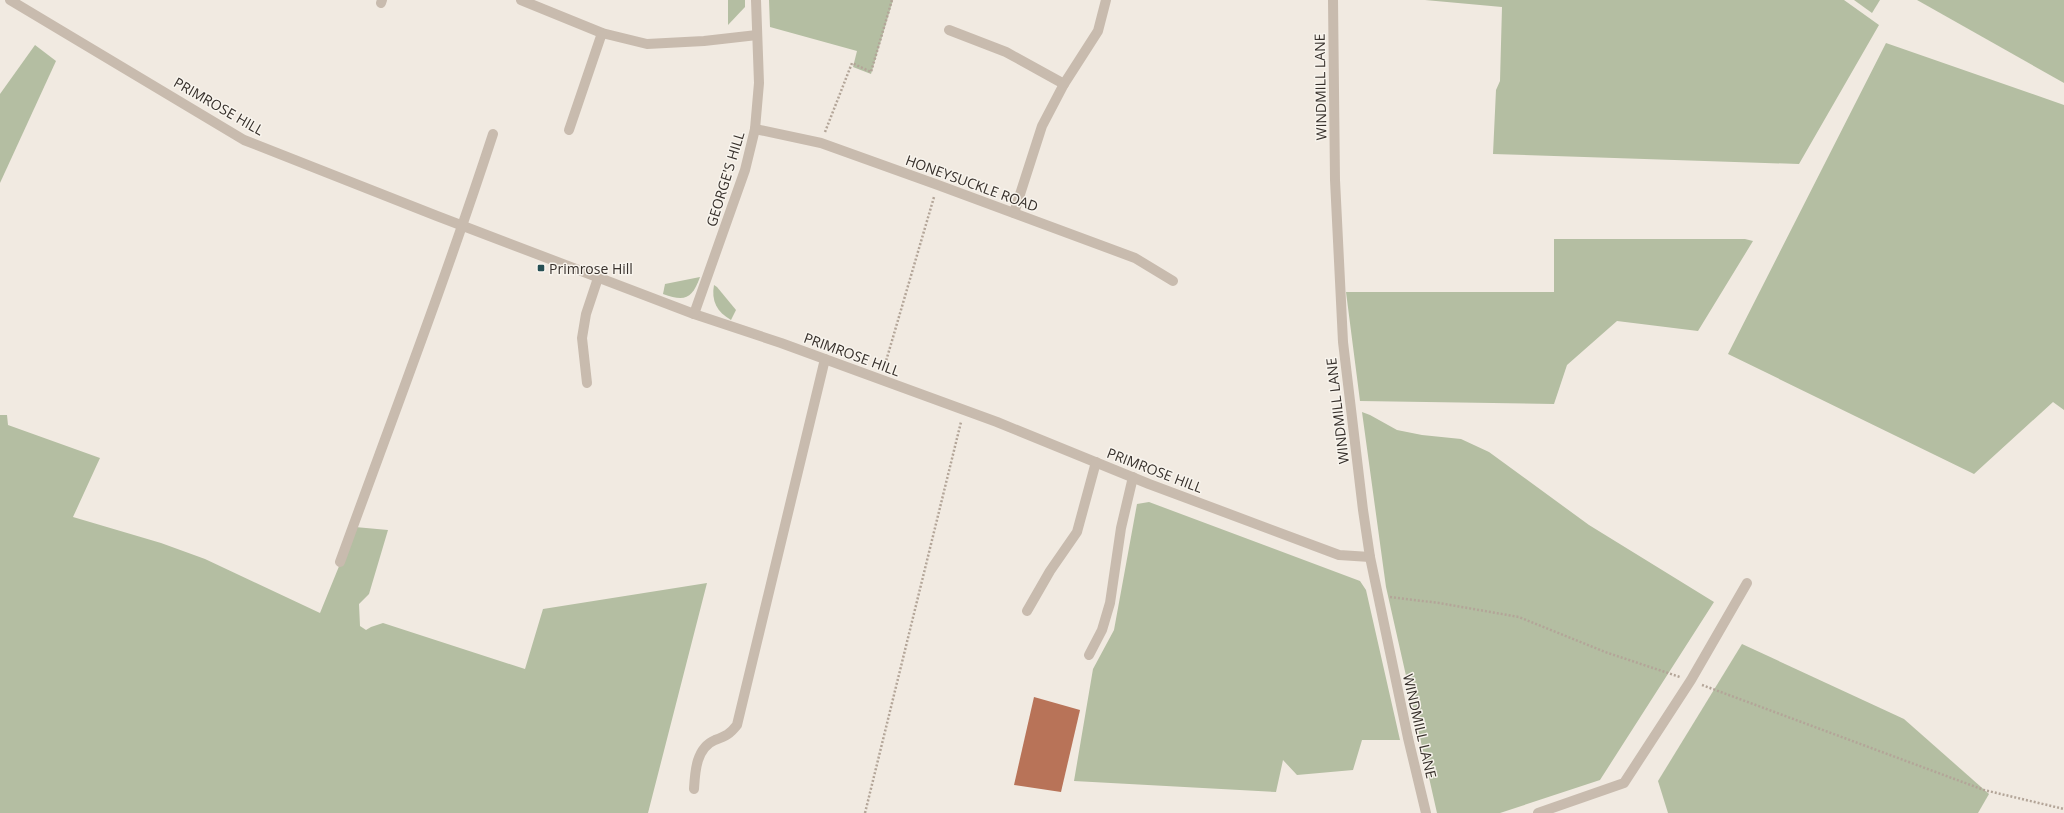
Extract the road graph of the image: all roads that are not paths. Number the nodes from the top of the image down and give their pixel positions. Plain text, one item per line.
1 (10, 0) edge
2 (521, 0) edge
3 (756, 0) edge
4 (1106, 0) edge
5 (1333, 0) edge
6 (949, 30) dead end
7 (602, 33) junction
8 (757, 35) junction
9 (1064, 84) junction
10 (755, 129) junction
11 (569, 130) dead end
12 (493, 134) dead end
13 (1014, 213) junction
14 (463, 226) junction
15 (598, 278) junction
16 (1173, 281) dead end
17 (694, 314) junction
18 (825, 359) junction
19 (588, 383) dead end
20 (1096, 462) junction
21 (1133, 477) junction
22 (1370, 557) junction
23 (340, 562) dead end
24 (1747, 583) dead end
25 (1027, 611) dead end
26 (1089, 655) dead end
27 (694, 789) dead end
28 (1426, 813) edge
29 (1538, 813) edge

1 - 14 street, PRIMROSE HILL
2 - 7 street
3 - 8 street, GEORGE'S HILL
4 - 9 street
5 - 22 street, WINDMILL LANE
6 - 9 street
7 - 8 street
7 - 11 street
8 - 10 street, GEORGE'S HILL
9 - 13 street
10 - 13 street, HONEYSUCKLE ROAD
10 - 17 street, GEORGE'S HILL
12 - 14 street
13 - 16 street, HONEYSUCKLE ROAD
14 - 15 street, PRIMROSE HILL
14 - 23 street
15 - 17 street, PRIMROSE HILL
15 - 19 street
17 - 18 street, PRIMROSE HILL
18 - 20 street, PRIMROSE HILL
18 - 27 street
20 - 21 street, PRIMROSE HILL
20 - 25 street
21 - 22 street, PRIMROSE HILL
21 - 26 street
22 - 28 street, WINDMILL LANE
24 - 29 street

